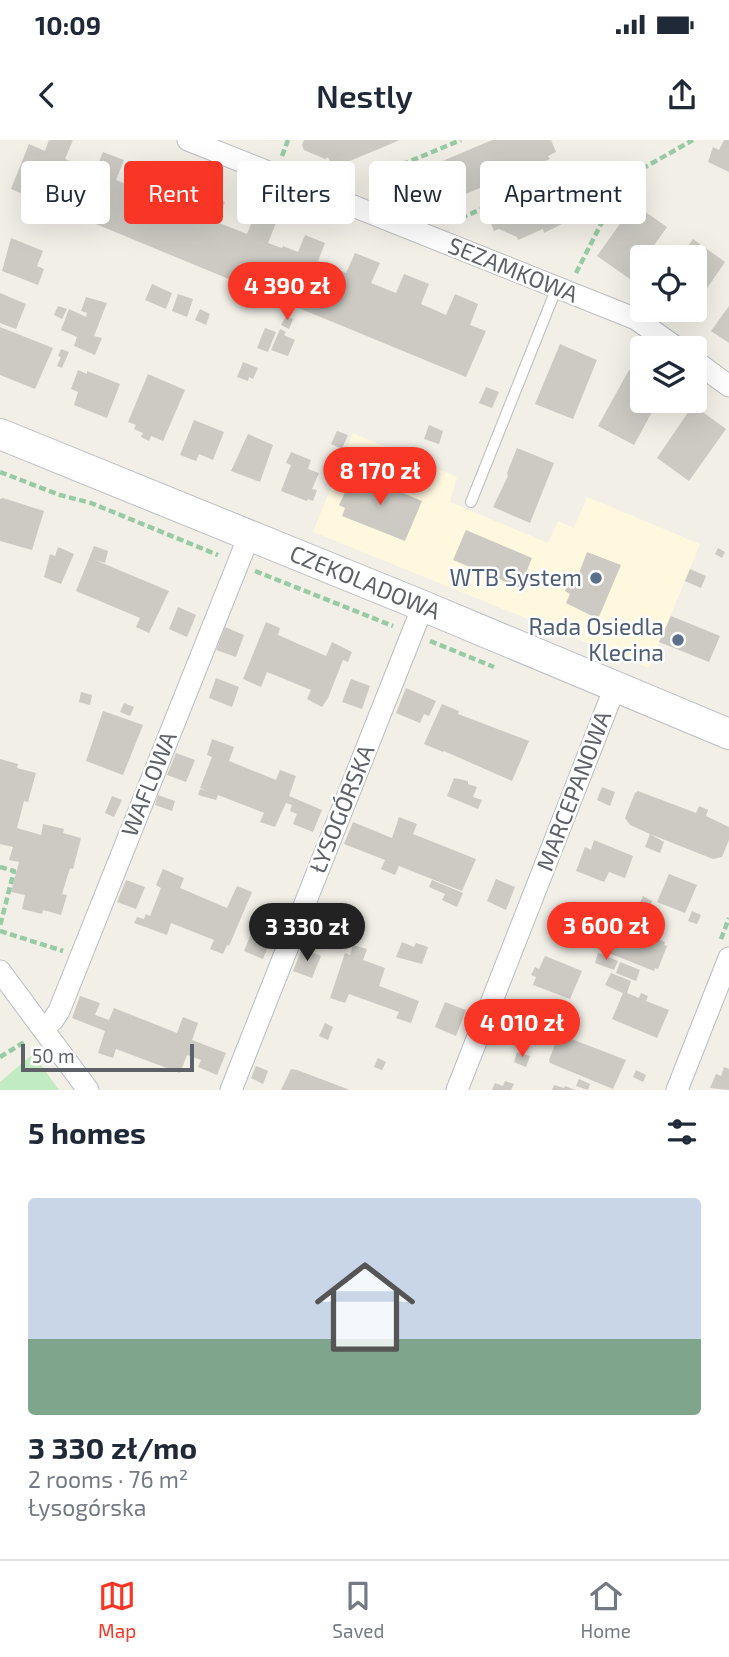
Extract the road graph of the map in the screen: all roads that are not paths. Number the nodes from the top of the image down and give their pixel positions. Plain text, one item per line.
1 (188, 140) edge
2 (565, 284) junction
3 (660, 336) edge
4 (707, 370) edge
5 (729, 386) edge
6 (0, 434) edge
7 (471, 502) dead end
8 (249, 536) junction
9 (423, 606) junction
10 (615, 687) junction
11 (729, 734) edge
12 (729, 958) edge
13 (0, 971) edge
14 (43, 1029) junction
15 (89, 1090) edge
16 (231, 1090) edge
17 (457, 1090) edge
18 (677, 1090) edge

1 - 2 street, SEZAMKOWA
2 - 3 street, SEZAMKOWA
2 - 7 lane
4 - 5 street
6 - 8 street, CZEKOLADOWA
8 - 9 street, CZEKOLADOWA
8 - 14 street, WAFLOWA
9 - 10 street, CZEKOLADOWA
9 - 16 street, ŁYSOGÓRSKA
10 - 11 street, CZEKOLADOWA
10 - 17 street, MARCEPANOWA
12 - 18 street
13 - 14 street
14 - 15 street

